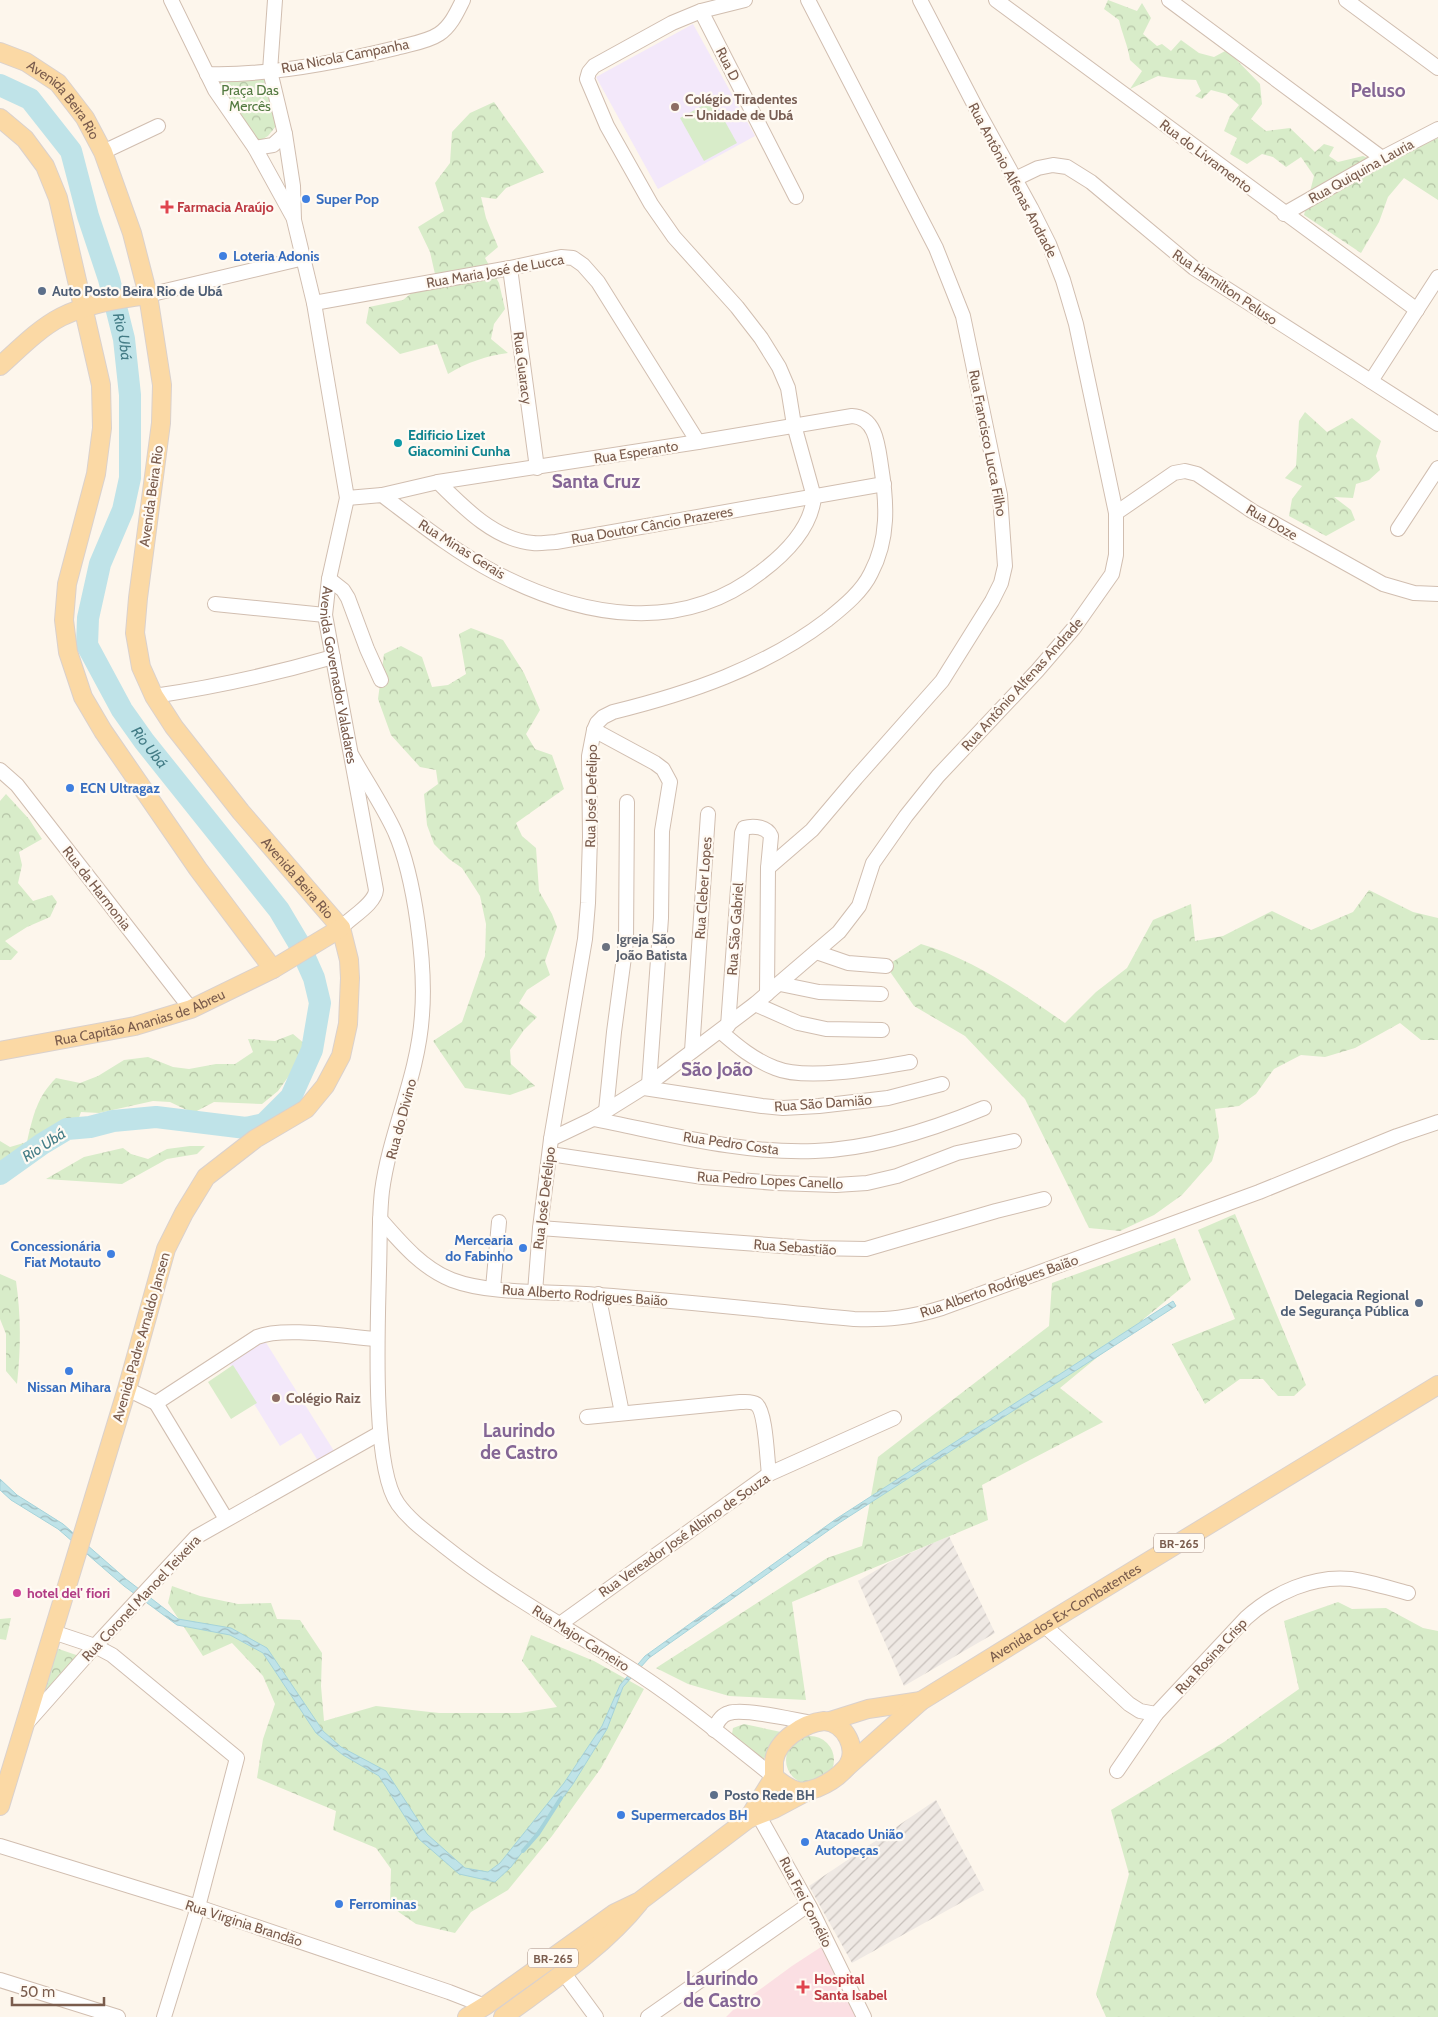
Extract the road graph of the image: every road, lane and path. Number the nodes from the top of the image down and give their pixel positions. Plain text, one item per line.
1 (171, 0) edge
2 (275, 0) edge
3 (463, 0) edge
4 (808, 0) edge
5 (920, 0) edge
6 (997, 0) edge
7 (1169, 0) edge
8 (1346, 0) edge
9 (739, 1) edge
10 (700, 11) junction
11 (0, 52) edge
12 (1438, 68) edge
13 (270, 71) junction
14 (207, 74) junction
15 (0, 118) edge
16 (158, 126) dead end
17 (1438, 129) edge
18 (285, 134) junction
19 (255, 148) junction
20 (103, 152) junction
21 (1382, 158) junction
22 (1015, 179) junction
23 (796, 197) dead end
24 (1284, 214) junction
25 (294, 220) junction
26 (304, 258) junction
27 (510, 268) junction
28 (1438, 277) edge
29 (142, 296) junction
30 (314, 303) junction
31 (90, 307) junction
32 (1416, 310) junction
33 (0, 366) edge
34 (1371, 381) junction
35 (861, 416) joint
36 (1438, 424) edge
37 (794, 425) junction
38 (698, 442) junction
39 (536, 468) junction
40 (1438, 468) edge
41 (438, 482) junction
42 (884, 484) junction
43 (382, 495) junction
44 (814, 497) junction
45 (347, 498) junction
46 (1116, 513) junction
47 (1398, 529) dead end
48 (328, 579) junction
49 (1438, 594) edge
50 (214, 604) dead end
51 (325, 615) junction
52 (333, 657) junction
53 (381, 680) dead end
54 (154, 696) junction
55 (594, 730) junction
56 (352, 756) junction
57 (0, 770) edge
58 (627, 802) dead end
59 (708, 814) dead end
60 (768, 868) junction
61 (336, 931) junction
62 (816, 952) junction
63 (278, 965) junction
64 (886, 966) dead end
65 (780, 984) junction
66 (768, 994) junction
67 (881, 994) dead end
68 (755, 1004) junction
69 (191, 1009) junction
70 (724, 1028) junction
71 (882, 1030) dead end
72 (692, 1050) junction
73 (0, 1051) edge
74 (910, 1062) dead end
75 (942, 1084) dead end
76 (646, 1086) junction
77 (984, 1108) dead end
78 (606, 1111) junction
79 (593, 1119) junction
80 (1438, 1122) edge
81 (551, 1139) junction
82 (1014, 1141) dead end
83 (550, 1154) junction
84 (1044, 1199) dead end
85 (380, 1220) junction
86 (499, 1222) dead end
87 (540, 1228) junction
88 (493, 1288) junction
89 (534, 1292) junction
90 (598, 1294) junction
91 (377, 1339) junction
92 (1438, 1385) edge
93 (127, 1389) junction
94 (156, 1403) junction
95 (622, 1413) junction
96 (587, 1417) dead end
97 (894, 1418) dead end
98 (380, 1433) junction
99 (769, 1474) junction
100 (392, 1495) joint
101 (226, 1519) junction
102 (1408, 1593) dead end
103 (560, 1624) junction
104 (1044, 1625) junction
105 (53, 1632) junction
106 (95, 1646) junction
107 (921, 1701) junction
108 (1156, 1714) junction
109 (830, 1721) junction
110 (812, 1723) junction
111 (24, 1726) junction
112 (714, 1730) junction
113 (847, 1766) junction
114 (1117, 1771) dead end
115 (774, 1777) junction
116 (806, 1792) junction
117 (0, 1806) edge
118 (761, 1816) junction
119 (0, 1846) edge
120 (640, 1901) junction
121 (808, 1905) junction
122 (198, 1907) junction
123 (563, 1972) junction
124 (0, 1980) edge
125 (485, 2006) junction
126 (118, 2017) edge
127 (164, 2017) edge
128 (467, 2017) edge
129 (503, 2017) edge
130 (596, 2017) edge
131 (648, 2017) edge
132 (864, 2017) edge

1 - 14 street
2 - 13 street
3 - 13 street, Rua Nicola Campanha
4 - 60 street, Rua Francisco Lucca Filho
5 - 22 street, Rua Antônio Alfenas Andrade
6 - 24 street, Rua do Livramento
7 - 21 street
8 - 12 street
9 - 10 street
10 - 23 street, Rua D
10 - 37 street
11 - 20 main road, Avenida Beira Rio
13 - 14 street, Rua Nicola Campanha
13 - 18 street
14 - 19 street
15 - 31 main road
16 - 20 street
17 - 21 street, Rua Quiquina Lauria
18 - 19 street
18 - 25 street
19 - 25 street
20 - 29 main road, Avenida Beira Rio
21 - 24 street, Rua Quiquina Lauria
22 - 34 street, Rua Hamilton Peluso
22 - 46 street, Rua Antônio Alfenas Andrade
24 - 32 street, Rua do Livramento
25 - 26 street, Avenida Governador Valadares
26 - 29 street
26 - 30 street, Avenida Governador Valadares
27 - 30 street, Rua Maria José de Lucca
27 - 38 street, Rua Maria José de Lucca
27 - 39 street, Rua Guaracy
28 - 32 street
29 - 31 main road
29 - 54 main road, Avenida Beira Rio
30 - 45 street, Avenida Governador Valadares
31 - 33 main road
31 - 63 main road
32 - 34 street
34 - 36 street, Rua Hamilton Peluso
35 - 37 street, Rua Esperanto
35 - 42 street, Rua José Defelipo
37 - 38 street, Rua Esperanto
37 - 44 street
38 - 39 street, Rua Esperanto
39 - 41 street, Rua Esperanto
40 - 47 street
41 - 43 street, Rua Esperanto
41 - 44 street, Rua Doutor Câncio Prazeres
42 - 44 street, Rua Doutor Câncio Prazeres
42 - 55 street, Rua José Defelipo
43 - 44 street, Rua Minas Gerais
43 - 45 street
45 - 48 street, Avenida Governador Valadares
46 - 49 street, Rua Doze
46 - 62 street, Rua Antônio Alfenas Andrade
48 - 51 street, Avenida Governador Valadares
48 - 53 street
50 - 51 street
51 - 52 street, Avenida Governador Valadares
52 - 54 street
52 - 56 street, Avenida Governador Valadares
54 - 61 main road, Avenida Beira Rio
55 - 76 street
55 - 81 street, Rua José Defelipo
56 - 61 street, Avenida Governador Valadares
56 - 85 street, Rua do Divino
57 - 69 street, Rua da Harmonia
58 - 78 street
59 - 72 street, Rua Cleber Lopes
60 - 66 street
60 - 70 street, Rua São Gabriel
61 - 63 main road, Rua Capitão Ananias de Abreu
61 - 93 main road, Avenida Padre Arnaldo Jansen
62 - 64 street
62 - 65 street, Rua Antônio Alfenas Andrade
63 - 69 main road, Rua Capitão Ananias de Abreu
65 - 66 street, Rua Antônio Alfenas Andrade
65 - 67 street
66 - 68 street, Rua Antônio Alfenas Andrade
68 - 70 street, Rua Antônio Alfenas Andrade
68 - 71 street
69 - 73 main road, Rua Capitão Ananias de Abreu
70 - 72 street, Rua Antônio Alfenas Andrade
70 - 74 street
72 - 76 street, Rua Antônio Alfenas Andrade
75 - 76 street, Rua São Damião
76 - 78 street, Rua Antônio Alfenas Andrade
77 - 79 street, Rua Pedro Costa
78 - 79 street, Rua Antônio Alfenas Andrade
79 - 81 street, Rua Antônio Alfenas Andrade
80 - 90 street, Rua Alberto Rodrigues Baião
81 - 83 street, Rua José Defelipo
82 - 83 street, Rua Pedro Lopes Canello
83 - 87 street, Rua José Defelipo
84 - 87 street, Rua Sebastião
85 - 88 street, Rua Alberto Rodrigues Baião
85 - 91 street, Rua do Divino
86 - 88 street
87 - 89 street, Rua José Defelipo
88 - 89 street, Rua Alberto Rodrigues Baião
89 - 90 street, Rua Alberto Rodrigues Baião
90 - 95 street
91 - 94 street
91 - 98 street, Rua do Divino
92 - 104 main road, Avenida dos Ex-Combatentes / BR-265
93 - 94 street
93 - 105 main road, Avenida Padre Arnaldo Jansen
94 - 101 street
95 - 96 street
95 - 99 street
97 - 99 street, Rua Vereador José Albino de Souza
98 - 100 street, Rua do Divino
98 - 101 street, Rua Coronel Manoel Teixeira
99 - 103 street, Rua Vereador José Albino de Souza
100 - 103 street, Rua Major Carneiro
101 - 106 street, Rua Coronel Manoel Teixeira
102 - 108 street, Rua Rosina Crisp
103 - 112 street, Rua Major Carneiro
104 - 107 main road, Avenida dos Ex-Combatentes / BR-265
104 - 108 street
105 - 106 street
105 - 111 main road, Avenida Padre Arnaldo Jansen
106 - 111 street, Rua Coronel Manoel Teixeira
106 - 122 street
107 - 109 main road, Avenida dos Ex-Combatentes / BR-265
107 - 113 main road, Avenida dos Ex-Combatentes / BR-265
108 - 114 street, Rua Rosina Crisp
109 - 110 main road, BR-265
109 - 113 main road
110 - 112 street
110 - 115 main road, BR-265
111 - 117 main road, Avenida Padre Arnaldo Jansen
112 - 115 street, Rua Major Carneiro
113 - 116 main road, BR-265
115 - 116 main road
115 - 118 main road, BR-265
116 - 118 main road, BR-265
118 - 120 main road, BR-265
118 - 121 street, Rua Frei Cornélio
119 - 122 street, Rua Virginia Brandão
120 - 123 main road, BR-265
120 - 125 main road, BR-265
121 - 131 street
121 - 132 street, Rua Frei Cornélio
122 - 125 street, Rua Virginia Brandão
122 - 127 street
123 - 129 main road, BR-265
123 - 130 street
124 - 126 street
125 - 128 main road, BR-265

